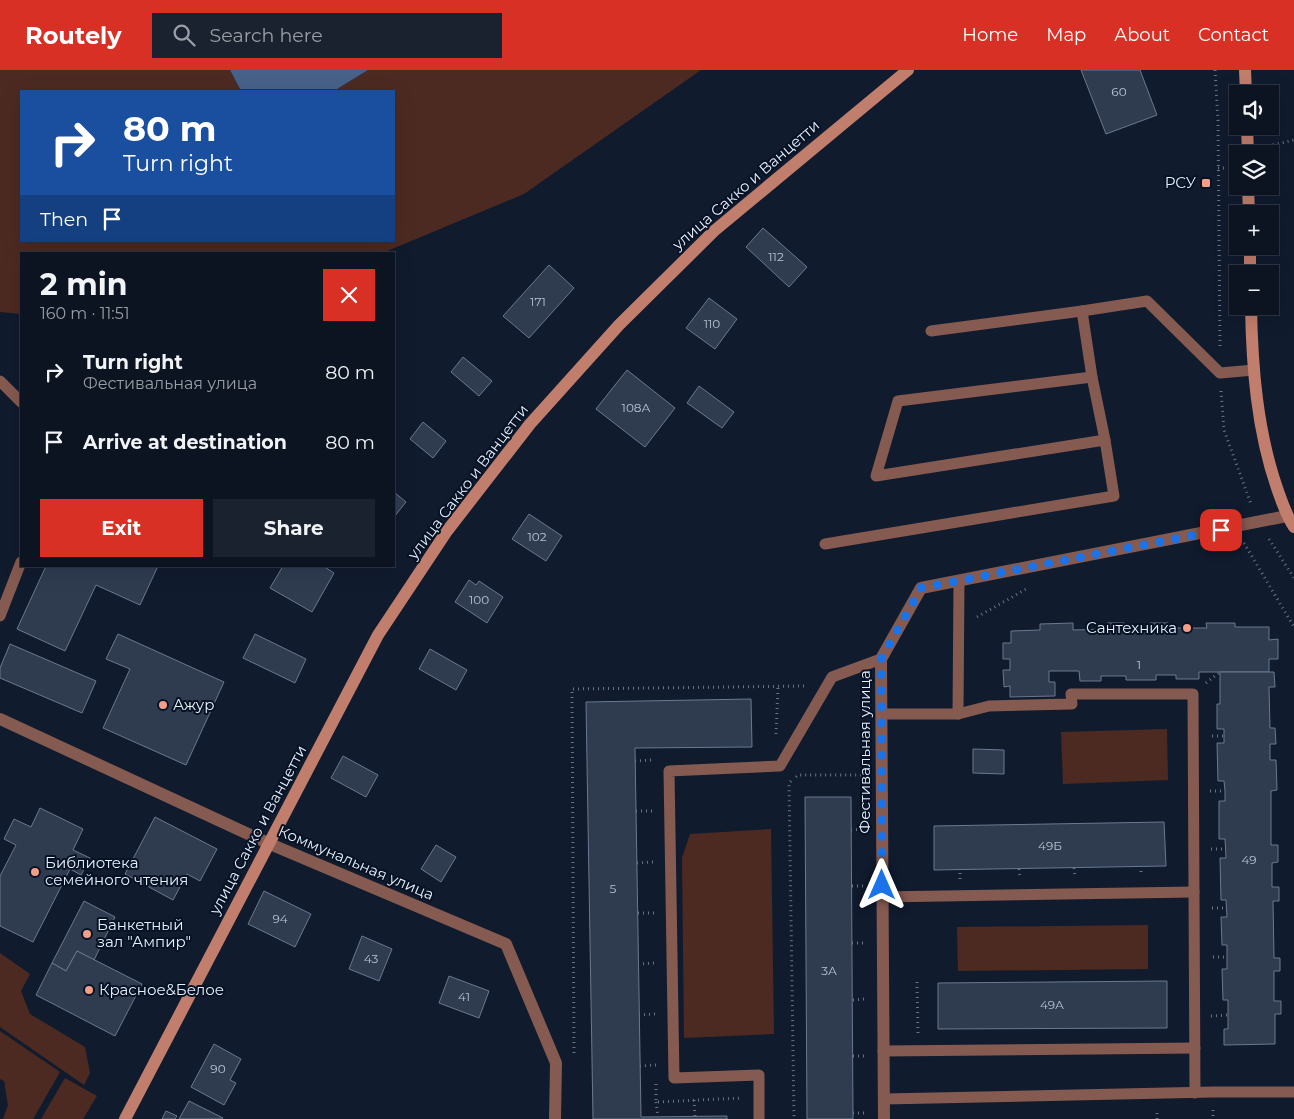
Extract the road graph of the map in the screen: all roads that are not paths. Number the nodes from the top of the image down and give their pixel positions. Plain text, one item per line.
1 (908, 70) edge
2 (1245, 70) edge
3 (1246, 85) edge
4 (1082, 311) junction
5 (1251, 315) edge
6 (932, 331) dead end
7 (1254, 370) junction
8 (1092, 377) junction
9 (0, 381) edge
10 (20, 401) edge
11 (1105, 440) junction
12 (1287, 516) junction
13 (1294, 527) edge
14 (825, 544) dead end
15 (20, 565) edge
16 (959, 581) junction
17 (0, 616) edge
18 (881, 659) junction
19 (882, 714) junction
20 (958, 714) junction
21 (0, 720) edge
22 (270, 844) junction
23 (1194, 892) junction
24 (882, 897) junction
25 (1195, 1048) junction
26 (884, 1051) junction
27 (1294, 1092) edge
28 (1195, 1093) junction
29 (884, 1099) junction
30 (125, 1119) edge
31 (555, 1119) edge
32 (758, 1119) edge
33 (884, 1119) edge

1 - 22 street, улица Сакко и Ванцетти
2 - 3 street
4 - 6 lane
4 - 7 lane
4 - 8 lane
5 - 7 street
7 - 12 street
8 - 11 lane
8 - 11 lane
9 - 10 lane
11 - 14 lane
12 - 13 street
12 - 16 street, Фестивальная улица
15 - 17 lane
16 - 18 street, Фестивальная улица
16 - 20 lane
18 - 19 street, Фестивальная улица
18 - 32 lane
19 - 20 lane
19 - 24 street, Фестивальная улица
20 - 23 lane
21 - 22 street, Коммунальная улица
22 - 30 street, улица Сакко и Ванцетти
22 - 31 street, Коммунальная улица
23 - 24 lane
23 - 25 lane
24 - 26 street, Фестивальная улица
25 - 26 lane
25 - 28 lane
26 - 29 street, Фестивальная улица
27 - 28 lane
28 - 29 lane
29 - 33 street, Фестивальная улица

